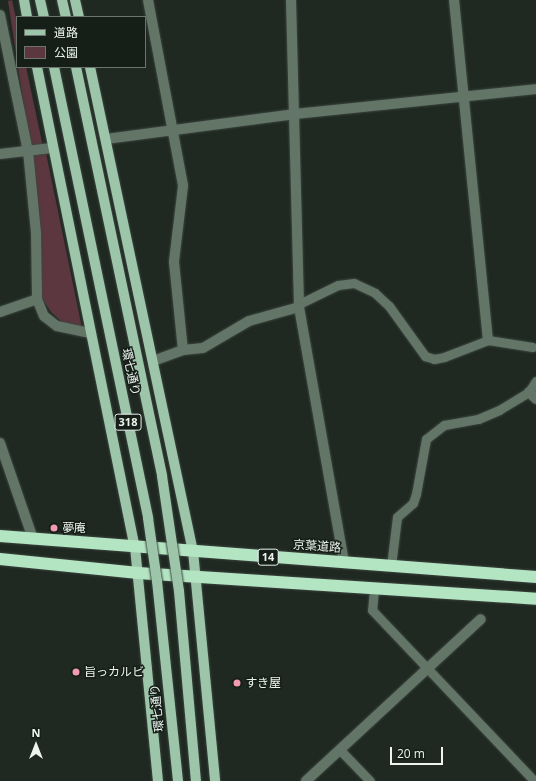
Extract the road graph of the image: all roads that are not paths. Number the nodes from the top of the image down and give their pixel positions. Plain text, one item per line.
1 (24, 0) edge
2 (40, 0) edge
3 (62, 0) edge
4 (75, 0) edge
5 (148, 0) edge
6 (291, 0) edge
7 (454, 0) edge
8 (0, 15) edge
9 (27, 16) edge
10 (44, 16) edge
11 (66, 16) edge
12 (79, 16) edge
13 (37, 68) edge
14 (54, 68) edge
15 (76, 68) edge
16 (90, 68) edge
17 (536, 89) edge
18 (464, 97) junction
19 (295, 114) junction
20 (172, 129) junction
21 (106, 139) junction
22 (52, 148) junction
23 (28, 151) junction
24 (0, 154) edge
25 (37, 299) junction
26 (299, 305) junction
27 (0, 312) edge
28 (90, 333) junction
29 (488, 340) junction
30 (535, 349) edge
31 (184, 350) junction
32 (153, 361) junction
33 (536, 381) edge
34 (533, 395) edge
35 (0, 443) edge
36 (0, 536) edge
37 (33, 539) junction
38 (135, 547) junction
39 (193, 551) junction
40 (0, 559) edge
41 (344, 562) junction
42 (391, 566) junction
43 (138, 573) junction
44 (196, 577) junction
45 (536, 577) edge
46 (374, 589) junction
47 (536, 599) edge
48 (481, 619) dead end
49 (428, 669) junction
50 (340, 750) junction
51 (158, 781) edge
52 (178, 781) edge
53 (196, 781) edge
54 (216, 781) edge
55 (306, 781) edge
56 (370, 781) edge
57 (534, 781) edge

1 - 9 main road
2 - 10 main road
3 - 11 main road
4 - 12 main road
5 - 20 street
6 - 19 street
7 - 18 street
8 - 23 street
13 - 22 main road
14 - 52 main road, 環七通り / 318, bridge
15 - 53 main road, 環七通り / 318, bridge
16 - 21 main road
17 - 18 street
18 - 19 street
18 - 29 street
19 - 20 street
19 - 26 street
20 - 21 street
20 - 31 street
21 - 32 main road
22 - 23 street
22 - 28 main road
23 - 24 street
23 - 25 street
25 - 27 street
25 - 28 street
26 - 29 lane
26 - 31 street
26 - 41 street
28 - 38 main road
29 - 30 lane
31 - 32 street
32 - 39 main road
33 - 34 lane
34 - 42 lane
35 - 37 street
36 - 37 highway, 京葉道路 / 14
37 - 38 highway, 京葉道路 / 14
38 - 39 highway, 京葉道路 / 14
38 - 43 main road
39 - 41 highway, 京葉道路 / 14
39 - 44 main road
40 - 43 highway, 14
41 - 42 highway, 京葉道路 / 14
42 - 45 highway, 京葉道路 / 14
43 - 44 highway, 14
43 - 51 main road
44 - 46 highway, 14
44 - 54 main road
46 - 47 highway, 14
46 - 49 lane
48 - 49 street
49 - 50 street
49 - 57 lane
50 - 55 street
50 - 56 lane

